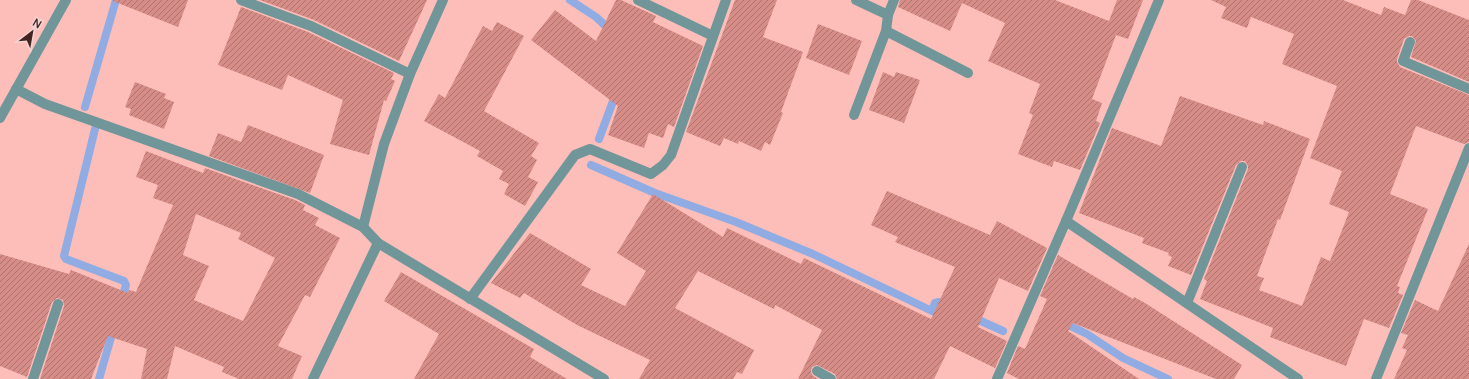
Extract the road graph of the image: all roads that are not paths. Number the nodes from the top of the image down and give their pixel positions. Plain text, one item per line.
1 (66, 0) edge
2 (241, 0) edge
3 (443, 0) edge
4 (638, 0) edge
5 (726, 0) edge
6 (856, 0) edge
7 (894, 0) edge
8 (1159, 0) edge
9 (888, 15) junction
10 (886, 31) junction
11 (713, 36) junction
12 (1410, 42) dead end
13 (968, 72) dead end
14 (410, 74) junction
15 (16, 89) junction
16 (1469, 89) edge
17 (1, 115) edge
18 (854, 115) dead end
19 (1469, 148) edge
20 (1242, 167) dead end
21 (1066, 221) junction
22 (363, 227) junction
23 (378, 243) junction
24 (470, 299) junction
25 (1187, 303) junction
26 (58, 304) dead end
27 (817, 371) dead end
28 (33, 379) edge
29 (313, 379) edge
30 (604, 379) edge
31 (831, 379) edge
32 (997, 379) edge
33 (1298, 379) edge
34 (1376, 379) edge

1 - 15 street
2 - 14 street
3 - 14 street
4 - 11 street
5 - 11 street
6 - 9 street
7 - 9 street
8 - 21 street
9 - 10 street
10 - 13 street
10 - 18 street
11 - 24 street
12 - 16 street
14 - 22 street
15 - 17 street
15 - 22 street
19 - 34 street
20 - 25 street
21 - 25 street
21 - 32 street
22 - 23 street
23 - 24 street
23 - 29 street
24 - 30 street
25 - 33 street
26 - 28 street
27 - 31 street

